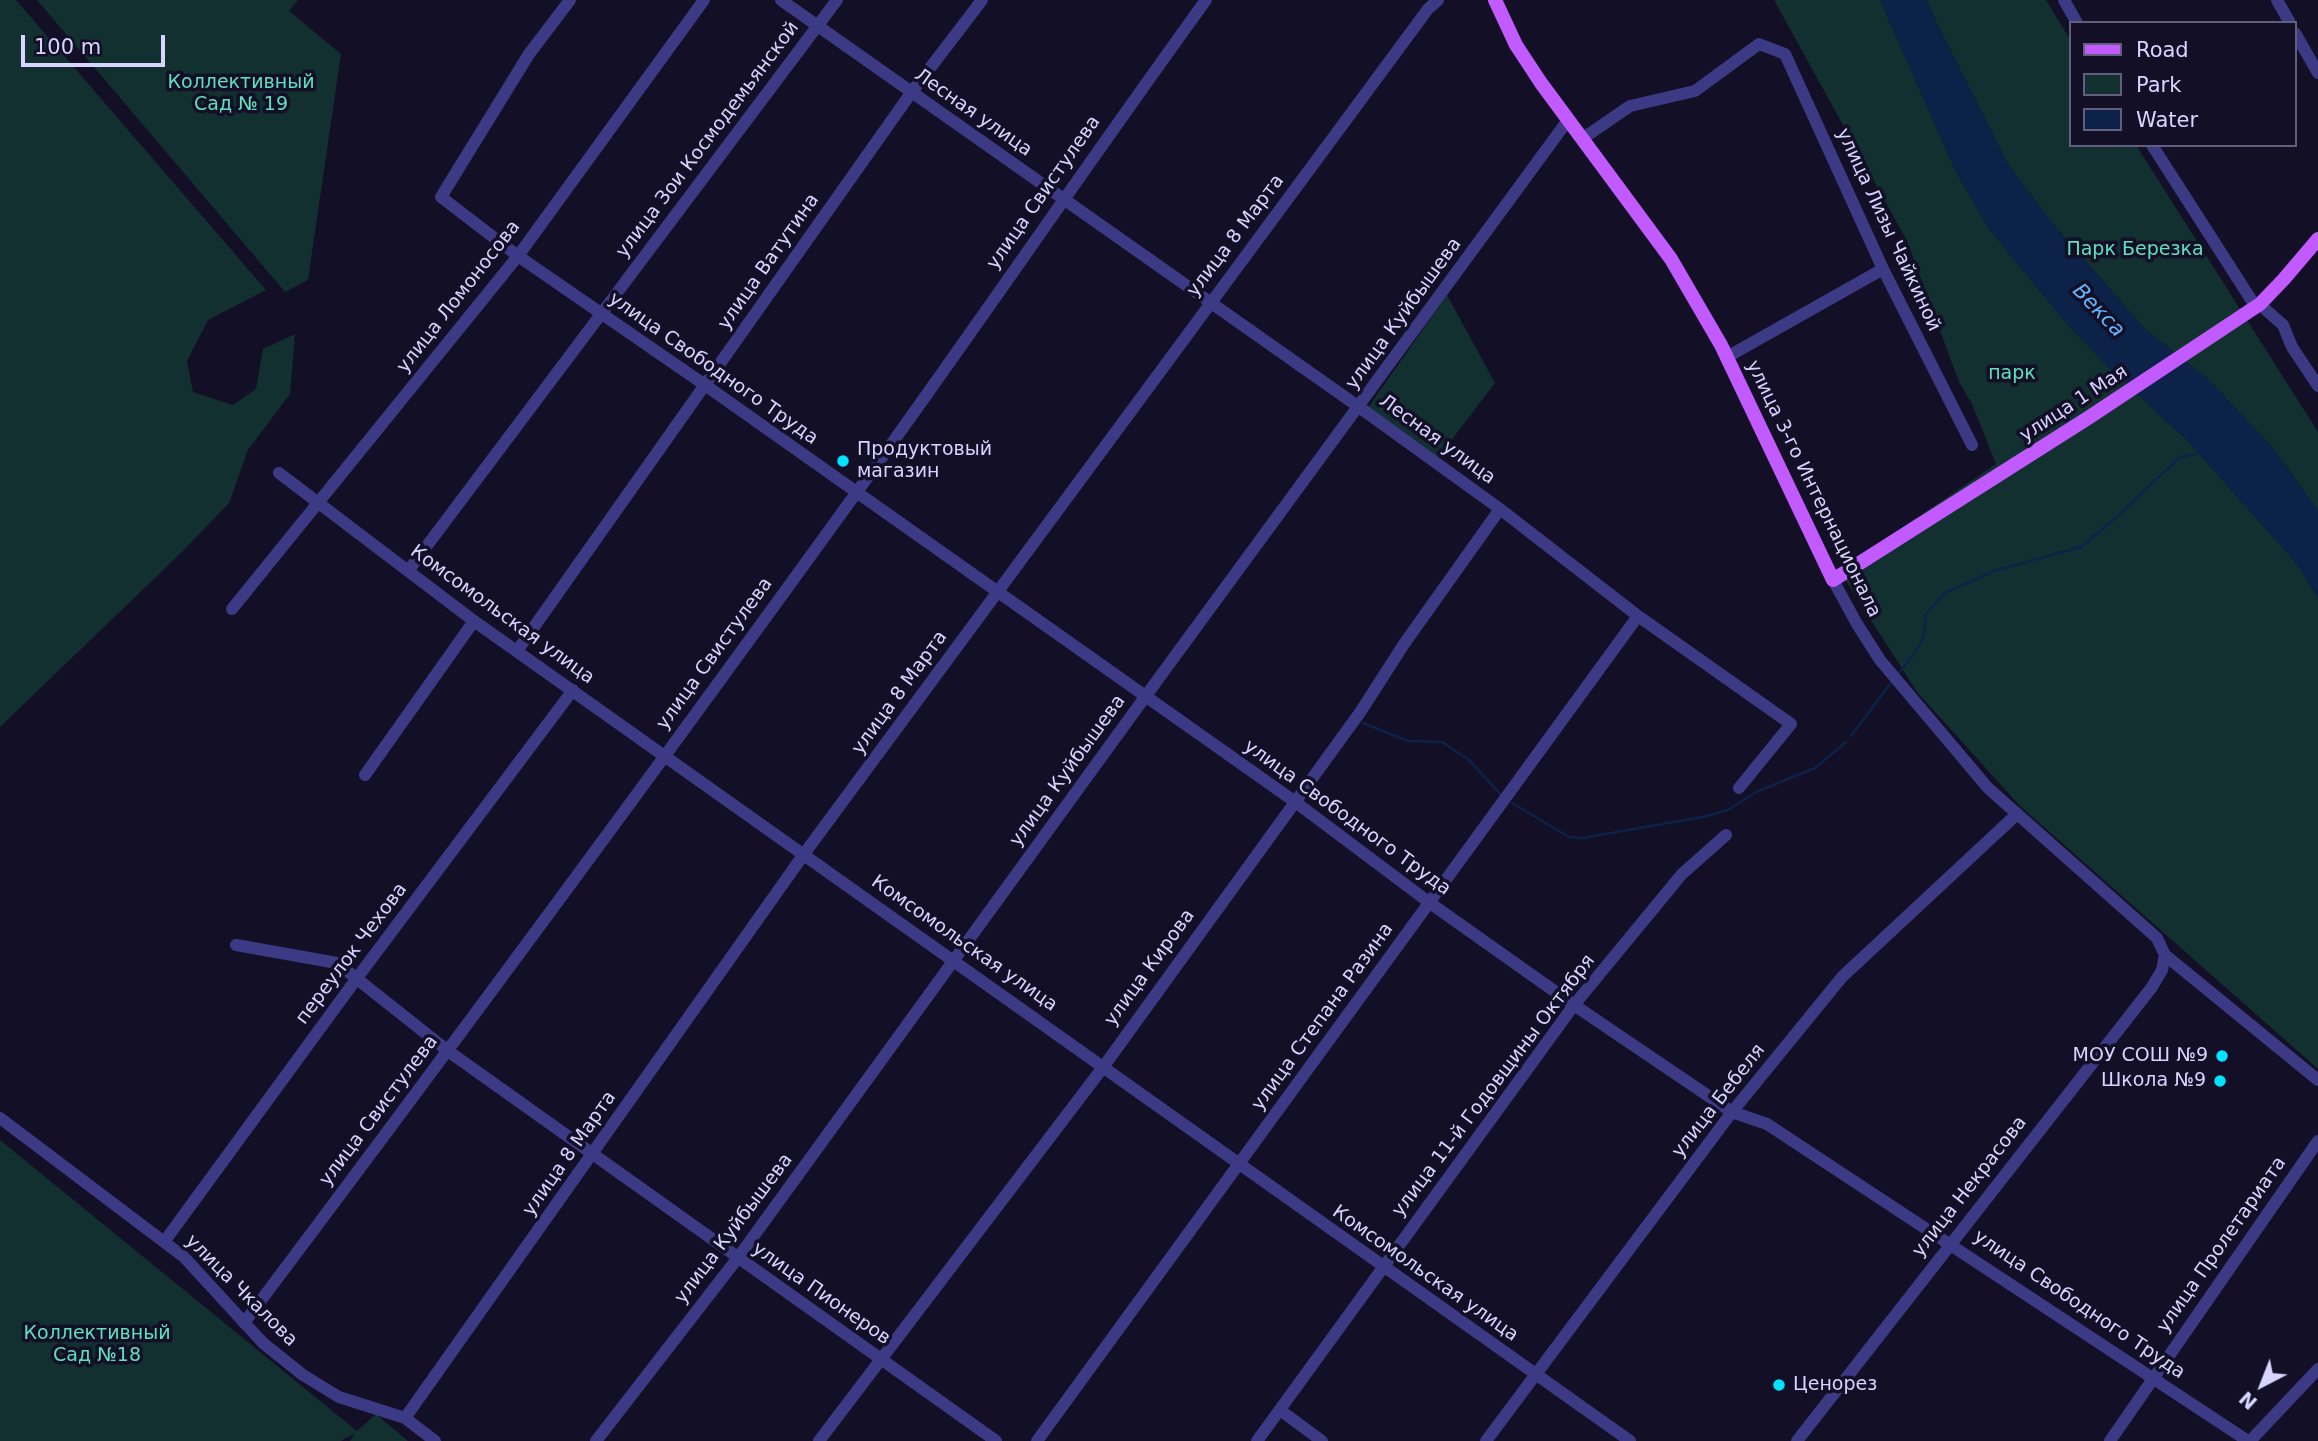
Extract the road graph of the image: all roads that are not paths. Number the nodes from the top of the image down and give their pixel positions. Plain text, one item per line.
1 (569, 0) edge
2 (704, 0) edge
3 (781, 0) edge
4 (837, 0) edge
5 (982, 0) edge
6 (1206, 0) edge
7 (1438, 0) edge
8 (1495, 0) edge
9 (2064, 0) edge
10 (2277, 0) edge
11 (2076, 21) edge
12 (2289, 21) edge
13 (817, 25) junction
14 (2297, 36) edge
15 (2318, 72) edge
16 (911, 93) junction
17 (1568, 121) junction
18 (1582, 139) junction
19 (2153, 147) edge
20 (1063, 199) junction
21 (2318, 239) edge
22 (518, 257) junction
23 (1883, 269) junction
24 (2252, 301) dead end
25 (1210, 302) junction
26 (2265, 309) dead end
27 (602, 315) junction
28 (1727, 357) junction
29 (705, 385) junction
30 (2318, 386) edge
31 (1359, 407) junction
32 (1972, 445) dead end
33 (279, 473) dead end
34 (856, 493) junction
35 (320, 504) junction
36 (1500, 509) junction
37 (408, 571) junction
38 (1833, 580) junction
39 (997, 593) junction
40 (232, 608) dead end
41 (1638, 616) junction
42 (474, 621) junction
43 (517, 651) junction
44 (573, 690) junction
45 (1145, 696) junction
46 (665, 755) junction
47 (365, 775) dead end
48 (1739, 788) dead end
49 (1294, 801) junction
50 (2017, 815) junction
51 (1726, 835) dead end
52 (804, 854) junction
53 (1430, 903) junction
54 (236, 945) dead end
55 (2165, 955) junction
56 (955, 961) junction
57 (357, 978) junction
58 (1574, 1005) junction
59 (448, 1051) junction
60 (1104, 1066) junction
61 (2318, 1080) edge
62 (1732, 1112) junction
63 (0, 1118) edge
64 (2318, 1140) edge
65 (593, 1155) junction
66 (1238, 1165) junction
67 (164, 1242) junction
68 (1950, 1243) junction
69 (737, 1259) junction
70 (1384, 1267) junction
71 (244, 1323) junction
72 (882, 1360) junction
73 (2318, 1369) edge
74 (1535, 1376) junction
75 (2154, 1378) junction
76 (1280, 1410) junction
77 (405, 1418) junction
78 (435, 1441) edge
79 (596, 1441) edge
80 (819, 1441) edge
81 (996, 1441) edge
82 (1037, 1441) edge
83 (1257, 1441) edge
84 (1322, 1441) edge
85 (1486, 1441) edge
86 (1630, 1441) edge
87 (1797, 1441) edge
88 (2110, 1441) edge
89 (2249, 1441) edge

1 - 22 street, улица Свободного Труда
2 - 22 street, улица Ломоносова
3 - 13 street, Лесная улица
4 - 13 street, улица Зои Космодемьянской
5 - 16 street, улица Ватутина
6 - 20 street, улица Свистулева
7 - 25 street, улица 8 Марта
8 - 17 main road, улица 3-го Интернационала
9 - 11 street
10 - 12 street
13 - 16 street, Лесная улица
13 - 27 street, улица Зои Космодемьянской
14 - 15 street
16 - 20 street, Лесная улица
16 - 29 street, улица Ватутина
17 - 18 main road, улица 3-го Интернационала
17 - 31 street, улица Куйбышева
18 - 23 street, улица Лизы Чайкиной
18 - 28 main road, улица 3-го Интернационала
19 - 24 street
20 - 25 street, Лесная улица
20 - 34 street, улица Свистулева
21 - 38 main road, улица 1 Мая
22 - 27 street, улица Свободного Труда
22 - 35 street, улица Ломоносова
23 - 28 street
23 - 32 street, улица Лизы Чайкиной
25 - 31 street, Лесная улица
25 - 39 street, улица 8 Марта
26 - 30 street
27 - 29 street, улица Свободного Труда
27 - 37 street, улица Зои Космодемьянской
28 - 38 main road, улица 3-го Интернационала
29 - 34 street, улица Свободного Труда
29 - 43 street, улица Ватутина
31 - 36 street, Лесная улица
31 - 45 street, улица Куйбышева
33 - 35 street, Комсомольская улица
34 - 39 street, улица Свободного Труда
34 - 46 street, улица Свистулева
35 - 37 street, Комсомольская улица
35 - 40 street, улица Ломоносова
36 - 41 street, Лесная улица
36 - 49 street, улица Кирова
37 - 42 street, Комсомольская улица
38 - 50 street, улица 3-го Интернационала
39 - 45 street, улица Свободного Труда
39 - 52 street, улица 8 Марта
41 - 48 street, Лесная улица
41 - 53 street, улица Степана Разина
42 - 43 street, Комсомольская улица
42 - 47 street
43 - 44 street, Комсомольская улица
44 - 46 street, Комсомольская улица
44 - 57 street, переулок Чехова
45 - 49 street, улица Свободного Труда
45 - 56 street, улица Куйбышева
46 - 52 street, Комсомольская улица
46 - 59 street, улица Свистулева
49 - 53 street, улица Свободного Труда
49 - 60 street, улица Кирова
50 - 55 street, улица 3-го Интернационала
50 - 62 street, улица Бебеля
51 - 58 street, улица 11-й Годовщины Октября
52 - 56 street, Комсомольская улица
52 - 65 street, улица 8 Марта
53 - 58 street, улица Свободного Труда
53 - 66 street, улица Степана Разина
54 - 57 street, улица Пионеров
55 - 61 street, улица 3-го Интернационала
55 - 68 street, улица Некрасова
56 - 60 street, Комсомольская улица
56 - 69 street, улица Куйбышева
57 - 59 street, улица Пионеров
57 - 67 street, переулок Чехова
58 - 62 street, улица Свободного Труда
58 - 70 street, улица 11-й Годовщины Октября
59 - 65 street, улица Пионеров
59 - 71 street, улица Свистулева
60 - 66 street, Комсомольская улица
60 - 72 street, улица Кирова
62 - 68 street, улица Свободного Труда
62 - 74 street, улица Бебеля
63 - 67 street, улица Чкалова
64 - 75 street, улица Пролетариата
65 - 69 street, улица Пионеров
65 - 77 street, улица 8 Марта
66 - 70 street, Комсомольская улица
66 - 82 street, улица Степана Разина
67 - 71 street, улица Чкалова
68 - 75 street, улица Свободного Труда
68 - 87 street, улица Некрасова
69 - 72 street, улица Пионеров
69 - 79 street, улица Куйбышева
70 - 74 street, Комсомольская улица
70 - 76 street, улица 11-й Годовщины Октября
71 - 77 street, улица Чкалова
72 - 80 street, улица Кирова
72 - 81 street, улица Пионеров
73 - 89 street
74 - 85 street, улица Бебеля
74 - 86 street, Комсомольская улица
75 - 88 street, улица Пролетариата
75 - 89 street, улица Свободного Труда
76 - 83 street, улица 11-й Годовщины Октября
76 - 84 street
77 - 78 street, улица Чкалова

